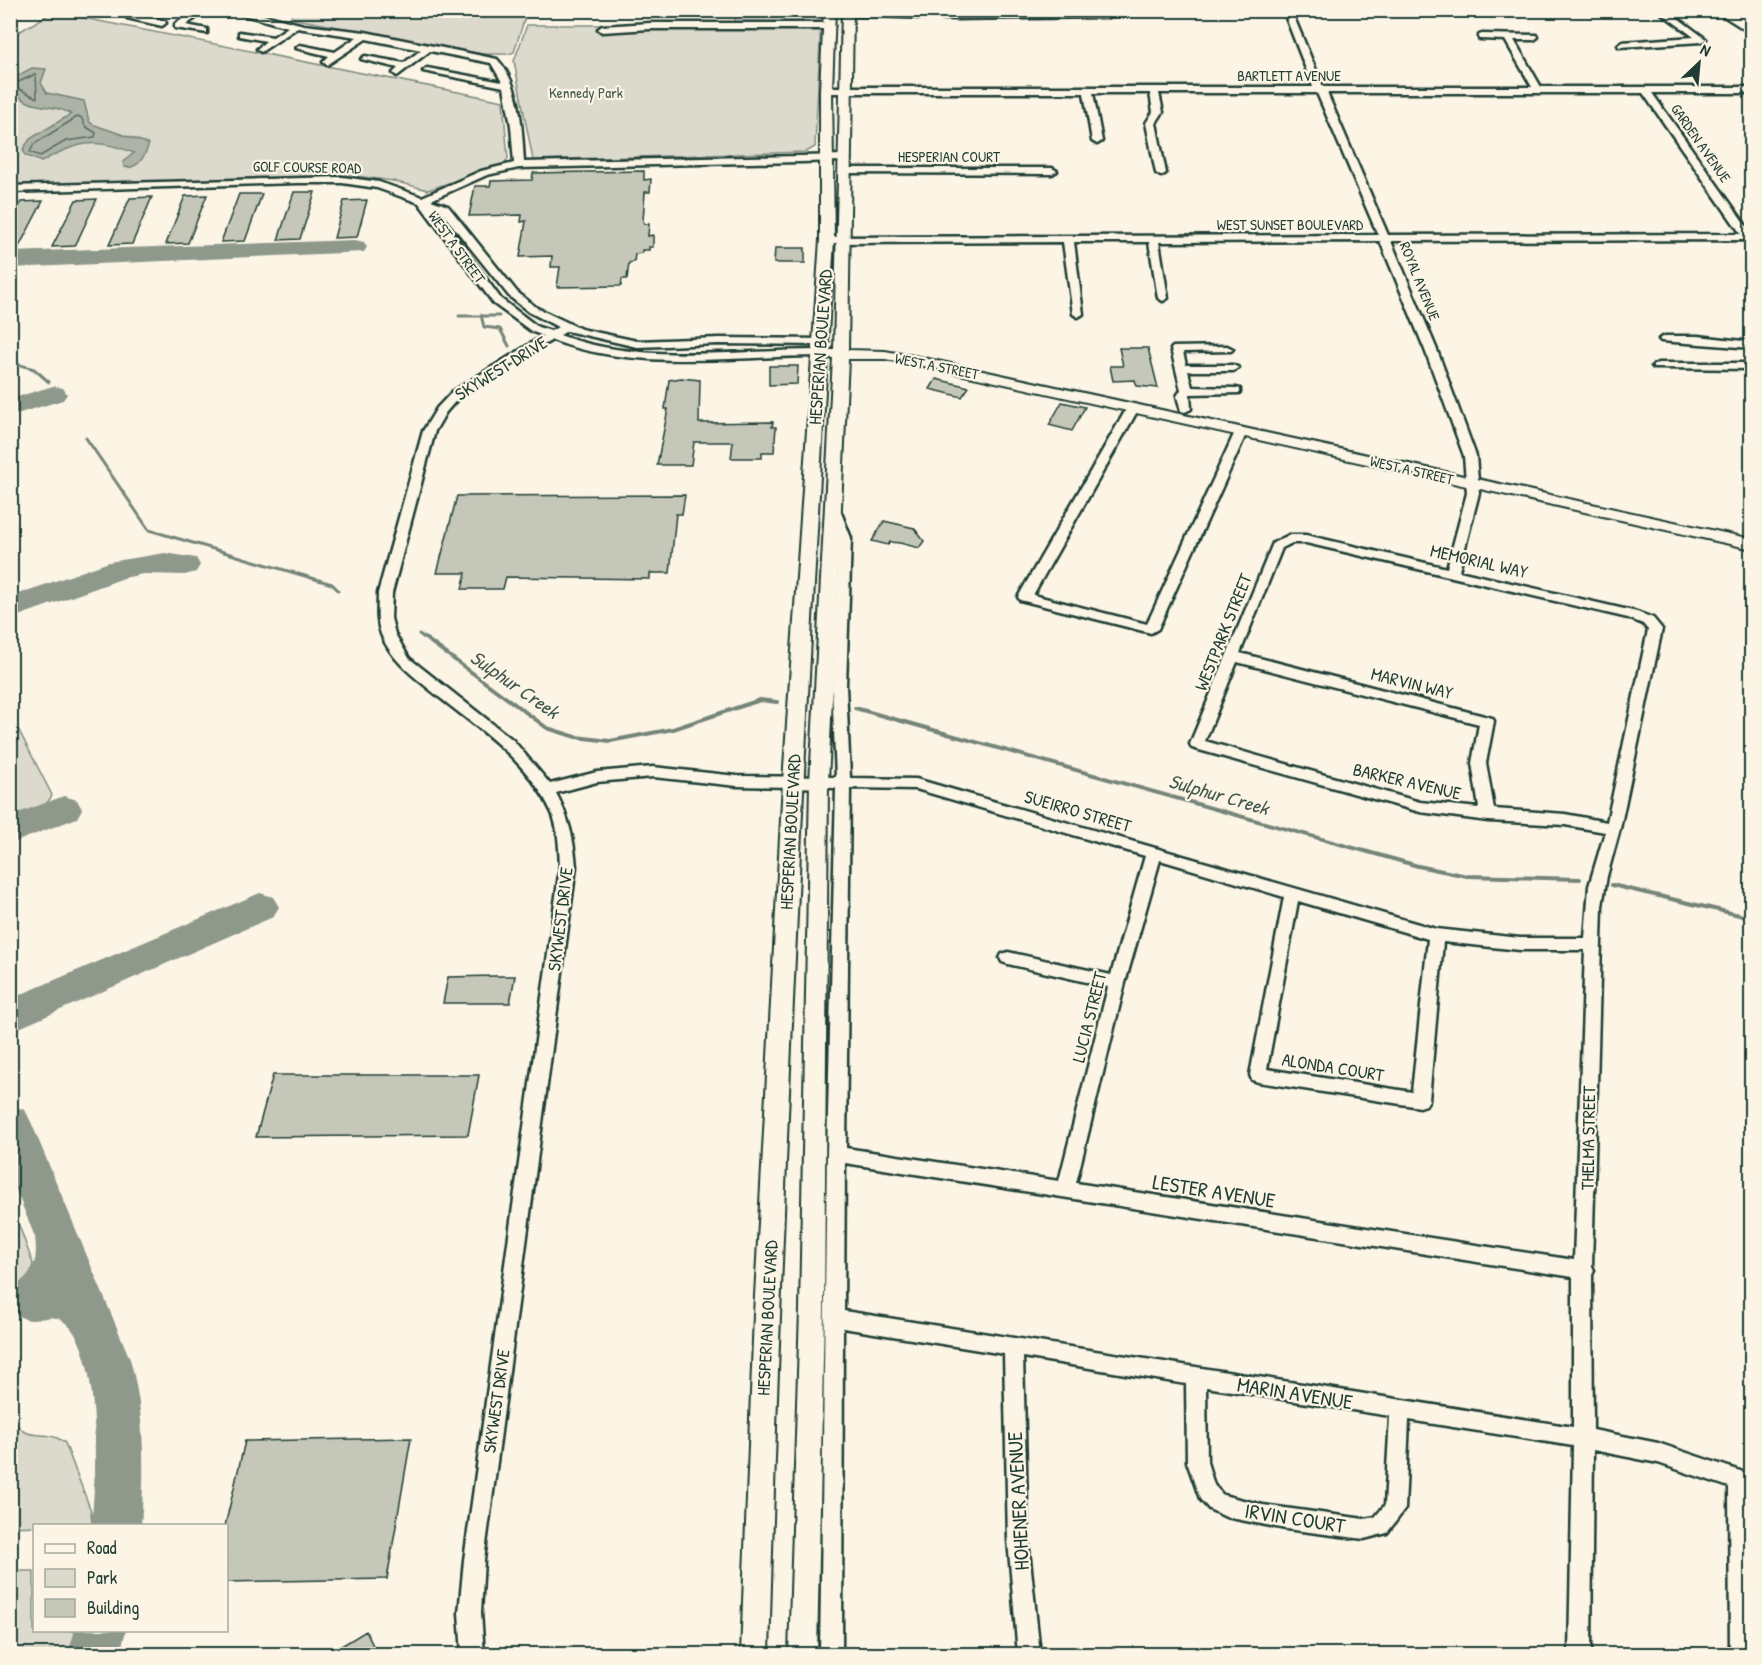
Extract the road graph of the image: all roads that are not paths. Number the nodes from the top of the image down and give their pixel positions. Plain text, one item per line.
1 (140, 10) edge
2 (203, 10) edge
3 (230, 10) edge
4 (830, 10) edge
5 (1287, 10) edge
6 (1661, 10) edge
7 (1720, 10) edge
8 (1735, 10) edge
9 (848, 12) edge
10 (993, 13) edge
11 (1108, 13) edge
12 (130, 16) junction
13 (121, 21) dead end
14 (1752, 21) edge
15 (162, 23) dead end
16 (295, 26) junction
17 (830, 26) junction
18 (602, 29) dead end
19 (1752, 30) edge
20 (204, 31) dead end
21 (242, 34) dead end
22 (365, 36) junction
23 (1482, 37) dead end
24 (1508, 37) junction
25 (1534, 37) dead end
26 (273, 40) junction
27 (1622, 45) dead end
28 (430, 47) junction
29 (300, 48) dead end
30 (261, 49) dead end
31 (336, 55) junction
32 (365, 59) dead end
33 (475, 60) dead end
34 (327, 62) dead end
35 (405, 66) junction
36 (427, 71) dead end
37 (397, 73) dead end
38 (455, 76) junction
39 (506, 85) junction
40 (826, 90) junction
41 (847, 90) junction
42 (1088, 90) junction
43 (1154, 90) junction
44 (1320, 90) junction
45 (1538, 90) junction
46 (1646, 90) junction
47 (1748, 90) edge
48 (1752, 99) edge
49 (1096, 141) dead end
50 (827, 158) junction
51 (519, 165) junction
52 (845, 165) junction
53 (1052, 171) dead end
54 (1161, 173) dead end
55 (10, 189) edge
56 (423, 200) junction
57 (1068, 237) junction
58 (1153, 238) junction
59 (1385, 239) junction
60 (1750, 239) edge
61 (827, 240) junction
62 (845, 240) junction
63 (1163, 298) dead end
64 (1078, 314) dead end
65 (564, 327) junction
66 (551, 336) junction
67 (1665, 339) dead end
68 (1752, 345) edge
69 (821, 347) junction
70 (841, 348) junction
71 (1227, 349) dead end
72 (1658, 366) dead end
73 (1752, 366) edge
74 (1181, 368) junction
75 (1233, 368) dead end
76 (1037, 374) junction
77 (1011, 381) junction
78 (1186, 390) junction
79 (1236, 391) dead end
80 (1148, 401) junction
81 (1133, 408) junction
82 (1185, 409) junction
83 (1241, 432) junction
84 (1471, 477) junction
85 (834, 510) junction
86 (1752, 533) edge
87 (1289, 538) joint
88 (1752, 544) edge
89 (1452, 573) junction
90 (1655, 629) joint
91 (1233, 656) junction
92 (1197, 744) joint
93 (806, 782) junction
94 (843, 782) junction
95 (547, 790) junction
96 (1488, 816) junction
97 (1613, 829) junction
98 (1154, 853) junction
99 (1292, 893) junction
100 (1436, 935) junction
101 (1591, 944) junction
102 (1008, 958) dead end
103 (1117, 983) junction
104 (836, 1154) junction
105 (1065, 1191) junction
106 (1585, 1270) junction
107 (834, 1318) junction
108 (1012, 1348) junction
109 (1196, 1378) junction
110 (1400, 1409) junction
111 (1583, 1438) junction
112 (1745, 1483) edge
113 (473, 1654) edge
114 (755, 1654) edge
115 (803, 1654) edge
116 (831, 1654) edge
117 (1029, 1654) edge
118 (1580, 1654) edge
119 (1741, 1654) edge

1 - 12 street
2 - 20 street
3 - 16 street
4 - 17 main road, HESPERIAN BOULEVARD
5 - 44 street, ROYAL AVENUE
6 - 27 street
7 - 19 highway
8 - 14 highway
9 - 10 street
9 - 41 main road, HESPERIAN BOULEVARD
10 - 11 street
12 - 13 street
12 - 15 street
16 - 22 street
16 - 26 street
17 - 18 street
17 - 40 main road, HESPERIAN BOULEVARD
21 - 26 street
22 - 28 street
22 - 31 street
23 - 24 street
24 - 25 street
24 - 45 street
26 - 30 street
28 - 35 street
28 - 39 street
29 - 31 street
31 - 34 street
32 - 35 street
33 - 38 street
35 - 37 street
36 - 38 street
38 - 39 street
39 - 51 street
40 - 41 street, BARTLETT AVENUE
40 - 50 main road, HESPERIAN BOULEVARD
41 - 42 street, BARTLETT AVENUE
41 - 52 main road, HESPERIAN BOULEVARD
42 - 43 street, BARTLETT AVENUE
42 - 49 street
43 - 44 street, BARTLETT AVENUE
43 - 54 street
44 - 45 street, BARTLETT AVENUE
44 - 59 street, ROYAL AVENUE
45 - 46 street, BARTLETT AVENUE
46 - 47 street, BARTLETT AVENUE
46 - 60 street, GARDEN AVENUE
47 - 48 street
50 - 51 street
50 - 52 street
50 - 61 main road, HESPERIAN BOULEVARD
51 - 56 street
52 - 53 street, HESPERIAN COURT
52 - 62 main road, HESPERIAN BOULEVARD
55 - 56 street, GOLF COURSE ROAD
56 - 65 street, WEST A STREET
56 - 66 street, WEST A STREET
57 - 58 street, WEST SUNSET BOULEVARD
57 - 62 street, WEST SUNSET BOULEVARD
57 - 64 street
58 - 59 street, WEST SUNSET BOULEVARD
58 - 63 street
59 - 60 street, WEST SUNSET BOULEVARD
59 - 84 street, ROYAL AVENUE
61 - 62 street, WEST SUNSET BOULEVARD
61 - 69 main road, HESPERIAN BOULEVARD
62 - 70 main road, HESPERIAN BOULEVARD
65 - 66 street, SKYWEST DRIVE
65 - 69 street, WEST A STREET
66 - 69 street, WEST A STREET
66 - 95 street, SKYWEST DRIVE
67 - 68 street
69 - 70 main road, WEST A STREET
69 - 93 main road, HESPERIAN BOULEVARD
70 - 76 main road, WEST A STREET
70 - 77 main road, WEST A STREET
70 - 85 main road, HESPERIAN BOULEVARD
71 - 74 street
72 - 73 street
74 - 75 street
74 - 78 street
76 - 77 main road
76 - 80 main road, WEST A STREET
77 - 81 main road, WEST A STREET
78 - 79 street
78 - 82 street
80 - 81 main road
80 - 82 main road, WEST A STREET
81 - 83 main road, WEST A STREET
81 - 83 street
82 - 84 main road, WEST A STREET
83 - 84 main road, WEST A STREET
84 - 86 main road, WEST A STREET
84 - 88 main road, WEST A STREET
84 - 89 street, ROYAL AVENUE
85 - 93 main road, HESPERIAN BOULEVARD
85 - 94 street, HESPERIAN BOULEVARD
87 - 89 street, MEMORIAL WAY
87 - 91 street, WESTPARK STREET
89 - 90 street, MEMORIAL WAY
90 - 97 street, THELMA STREET
91 - 92 street, WESTPARK STREET
91 - 96 street, MARVIN WAY
92 - 96 street, BARKER AVENUE
93 - 94 street, SUEIRRO STREET
93 - 95 street, SUEIRRO STREET
93 - 114 main road, HESPERIAN BOULEVARD
93 - 115 main road, HESPERIAN BOULEVARD
94 - 98 street, SUEIRRO STREET
94 - 104 street, HESPERIAN BOULEVARD
95 - 113 street, SKYWEST DRIVE
96 - 97 street, BARKER AVENUE
97 - 101 street, THELMA STREET
98 - 99 street, SUEIRRO STREET
98 - 103 street, LUCIA STREET
99 - 100 street, SUEIRRO STREET
99 - 100 street, ALONDA COURT
100 - 101 street, SUEIRRO STREET
101 - 106 street, THELMA STREET
102 - 103 street
103 - 105 street, LUCIA STREET
104 - 105 street, LESTER AVENUE
104 - 107 street, HESPERIAN BOULEVARD
105 - 106 street, LESTER AVENUE
106 - 111 street, THELMA STREET
107 - 108 street, MARIN AVENUE
107 - 116 street, HESPERIAN BOULEVARD
108 - 109 street, MARIN AVENUE
108 - 117 street, HOHENER AVENUE
109 - 110 street, MARIN AVENUE
109 - 110 street, IRVIN COURT
110 - 111 street, MARIN AVENUE
111 - 112 street, MARIN AVENUE
111 - 118 street, THELMA STREET
112 - 119 street

